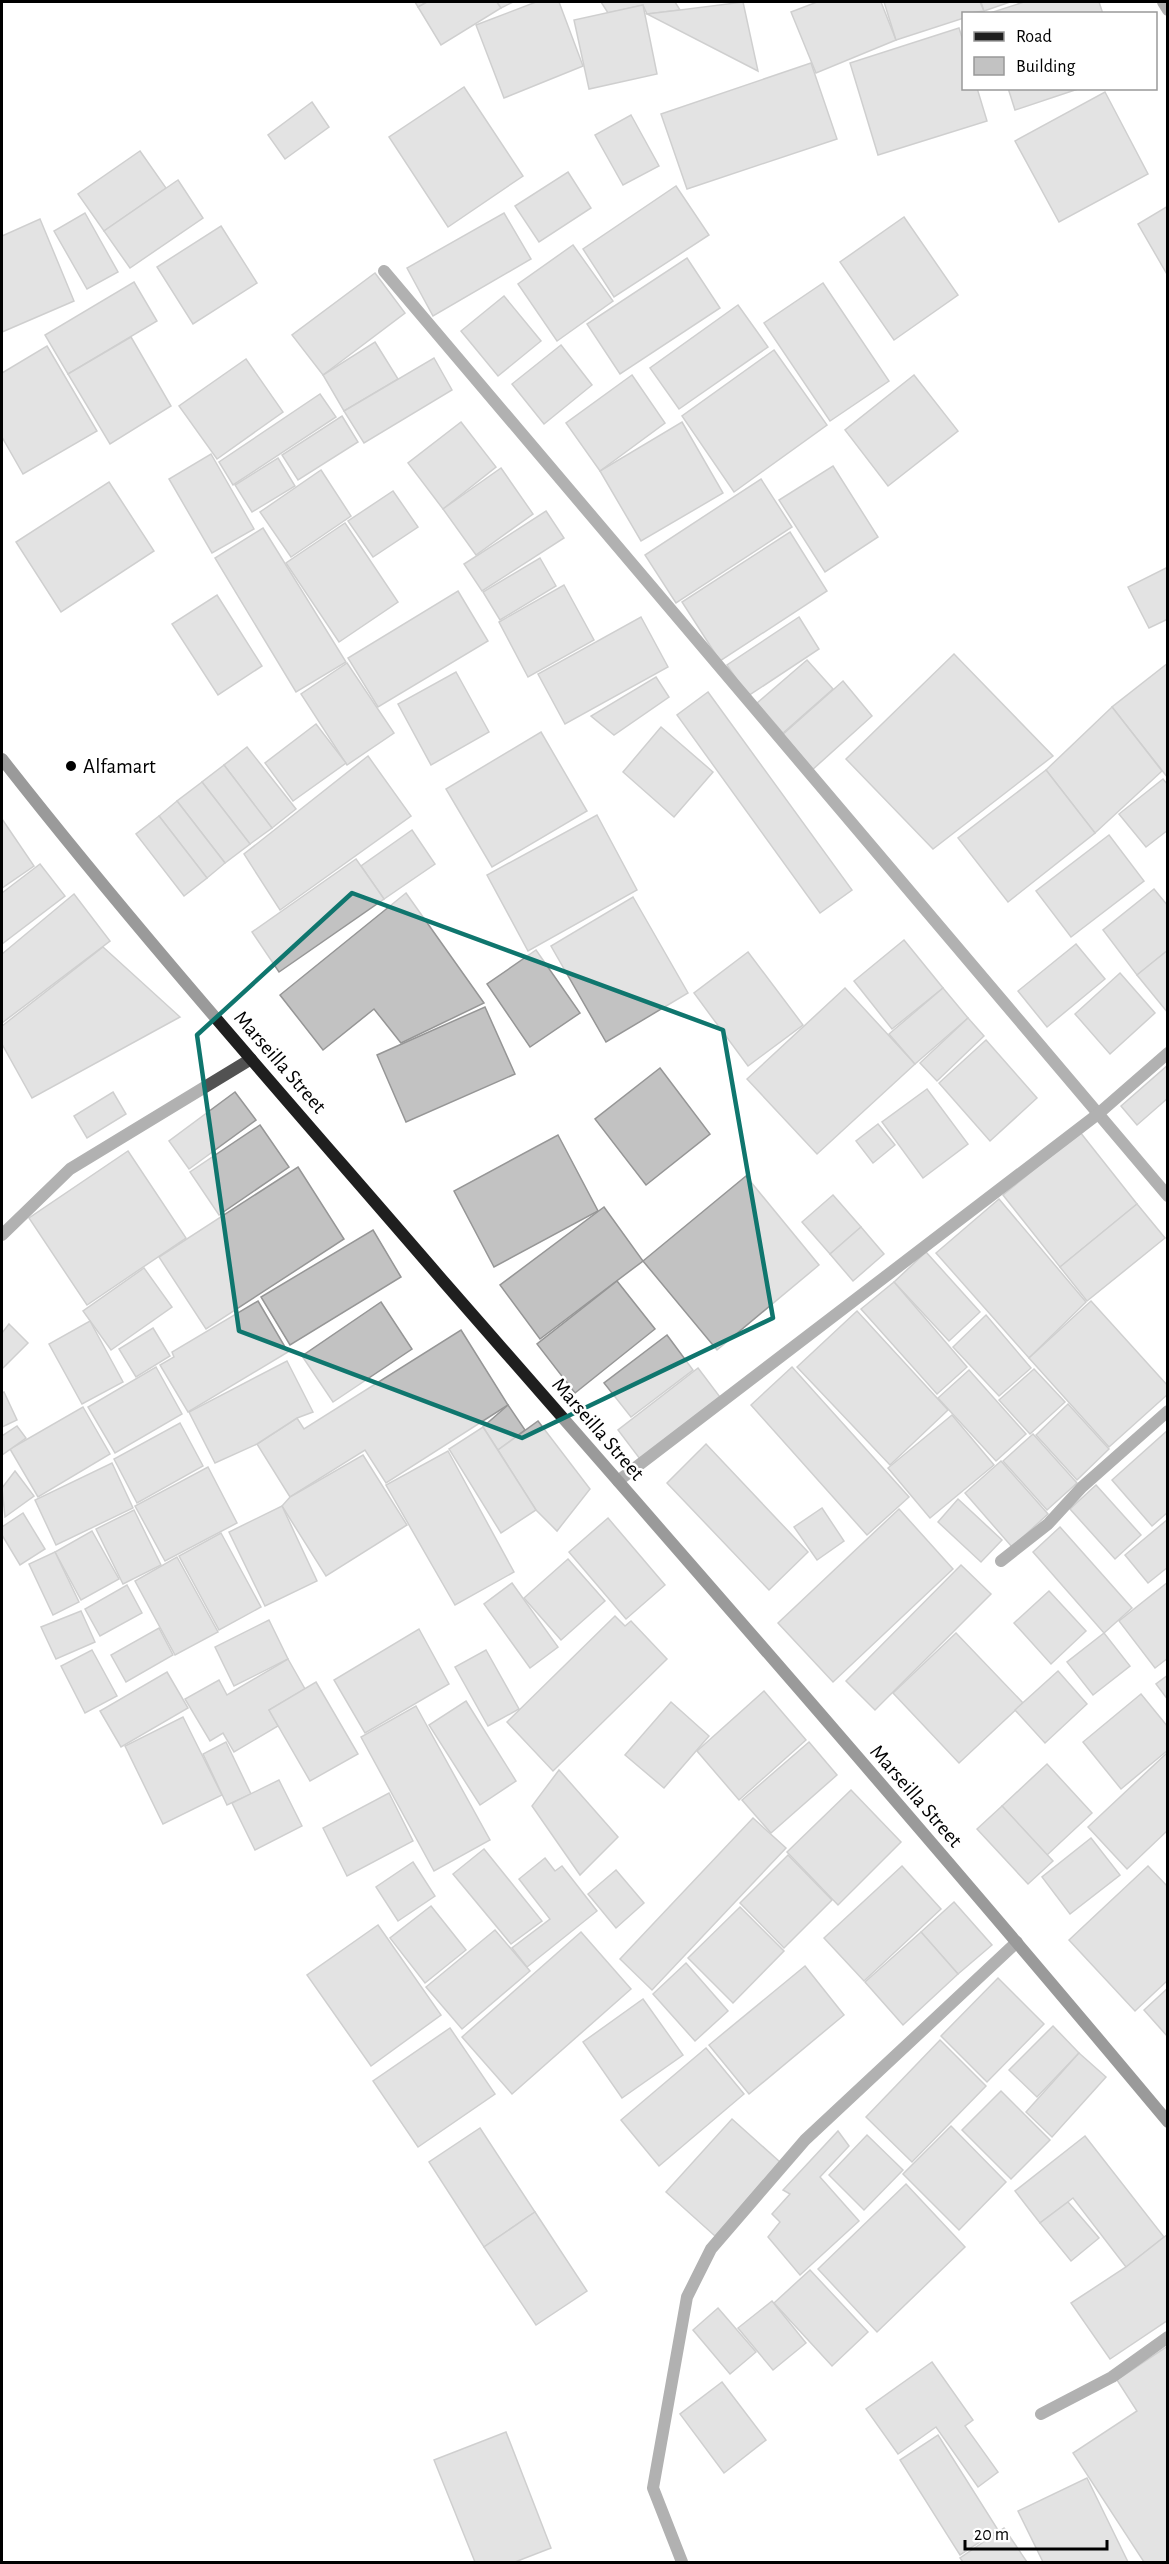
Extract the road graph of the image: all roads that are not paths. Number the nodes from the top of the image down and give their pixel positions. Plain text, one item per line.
1 (1163, 2) edge
2 (1167, 10) edge
3 (384, 271) dead end
4 (2, 759) edge
5 (1167, 1053) edge
6 (251, 1059) junction
7 (1098, 1114) junction
8 (1167, 1196) edge
9 (2, 1236) edge
10 (1167, 1410) edge
11 (618, 1481) junction
12 (1001, 1561) dead end
13 (1017, 1942) junction
14 (1167, 2122) edge
15 (1167, 2337) edge
16 (1041, 2414) dead end
17 (682, 2562) edge

1 - 2 street
3 - 7 street
4 - 6 main road, Marseilla Street
5 - 7 street
6 - 9 street
6 - 11 main road, Marseilla Street
7 - 8 street
7 - 11 street
10 - 12 street
11 - 13 main road, Marseilla Street
13 - 14 main road, Marseilla Street
13 - 17 street
15 - 16 street

